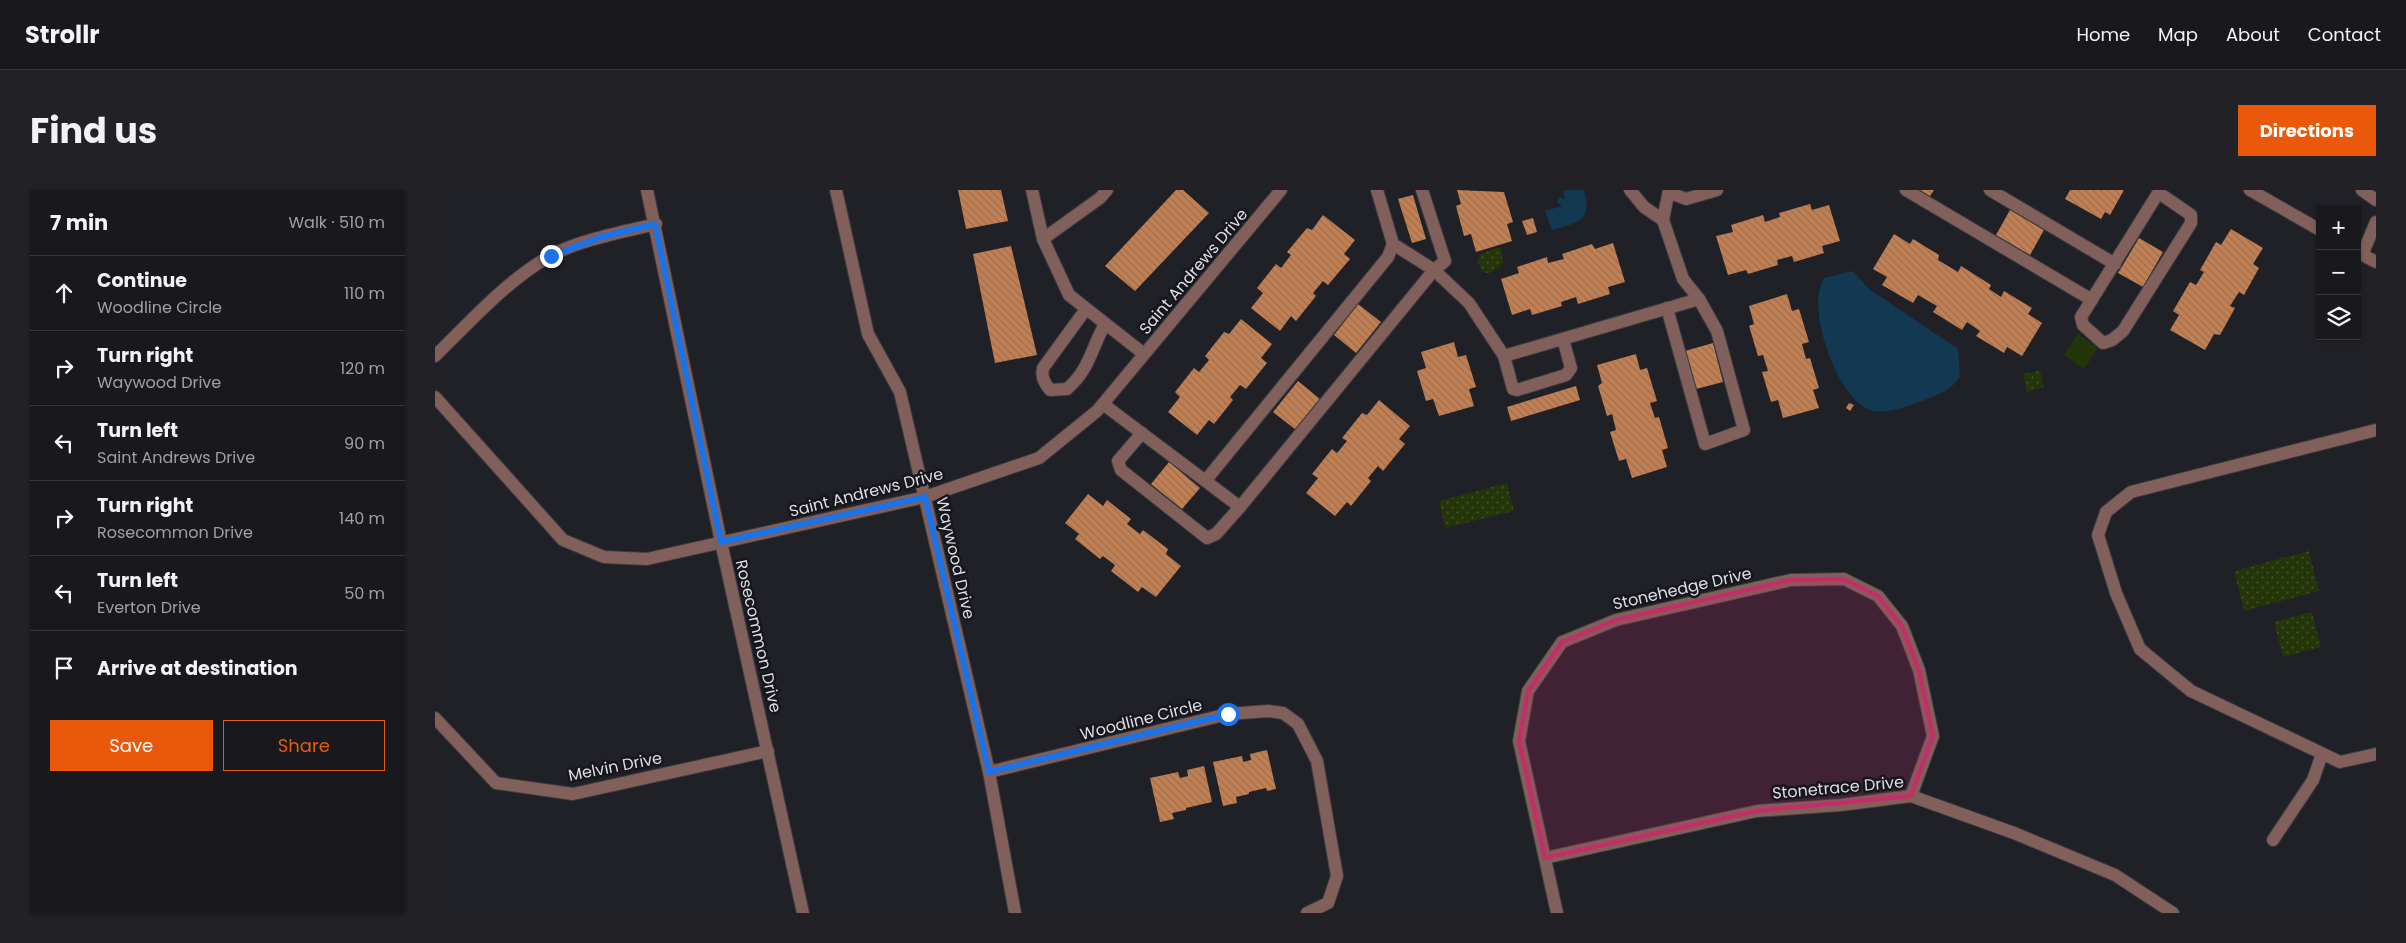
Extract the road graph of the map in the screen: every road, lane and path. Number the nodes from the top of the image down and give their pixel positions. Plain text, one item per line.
1 (647, 190) edge
2 (836, 190) edge
3 (1032, 190) edge
4 (1107, 190) edge
5 (1281, 190) edge
6 (1377, 190) edge
7 (1422, 190) edge
8 (1630, 190) edge
9 (1717, 190) edge
10 (1906, 190) edge
11 (1990, 190) edge
12 (2250, 190) edge
13 (2362, 190) edge
14 (1669, 191) edge
15 (2159, 191) edge
16 (2376, 200) edge
17 (1663, 220) junction
18 (2376, 222) edge
19 (655, 224) junction
20 (2316, 228) edge
21 (1043, 239) junction
22 (1393, 244) junction
23 (2361, 250) edge
24 (2361, 254) edge
25 (2376, 262) edge
26 (2115, 264) junction
27 (1434, 270) junction
28 (1699, 299) junction
29 (2092, 300) junction
30 (1667, 308) junction
31 (1087, 309) junction
32 (1105, 324) junction
33 (1563, 338) junction
34 (1144, 354) junction
35 (435, 356) edge
36 (1504, 356) junction
37 (435, 397) edge
38 (1103, 404) junction
39 (2376, 430) edge
40 (1142, 433) junction
41 (1206, 480) junction
42 (925, 497) junction
43 (1240, 507) junction
44 (721, 542) junction
45 (436, 721) edge
46 (768, 752) junction
47 (2322, 754) junction
48 (2376, 754) edge
49 (989, 772) junction
50 (1911, 796) junction
51 (2273, 840) dead end
52 (1545, 858) junction
53 (803, 913) edge
54 (1015, 913) edge
55 (1307, 913) edge
56 (1557, 913) edge
57 (2173, 913) edge

1 - 19 street, Rosecommon Drive
2 - 42 street, Waywood Drive
3 - 21 street
4 - 21 street
5 - 34 street, Saint Andrews Drive
6 - 22 street
7 - 27 street
8 - 17 street
9 - 14 street
10 - 29 street
11 - 26 street
12 - 20 street
13 - 16 street
14 - 17 street
15 - 26 street
15 - 29 street
17 - 28 street
18 - 23 street
19 - 35 street
19 - 44 street, Rosecommon Drive
21 - 31 street
22 - 27 street
22 - 41 street
24 - 25 street
26 - 29 street
27 - 36 street
27 - 43 street
28 - 30 street
28 - 30 street
30 - 33 street
31 - 32 street
31 - 32 street
32 - 34 street
33 - 36 street
33 - 36 street
34 - 38 street, Saint Andrews Drive
37 - 44 street, Saint Andrews Drive
38 - 40 street
38 - 42 street, Saint Andrews Drive
39 - 47 street
40 - 41 street
40 - 43 street
41 - 43 street
42 - 44 street, Saint Andrews Drive
42 - 49 street, Waywood Drive
44 - 46 street, Rosecommon Drive
45 - 46 street, Melvin Drive
46 - 53 street, Rosecommon Drive
47 - 48 street
47 - 51 street
49 - 54 street, Waywood Drive
49 - 55 street, Woodline Circle
50 - 52 street, Stonetrace Drive
50 - 52 street, Stonehedge Drive
50 - 57 street, Stonetrace Drive
52 - 56 street, Stonehedge Drive

